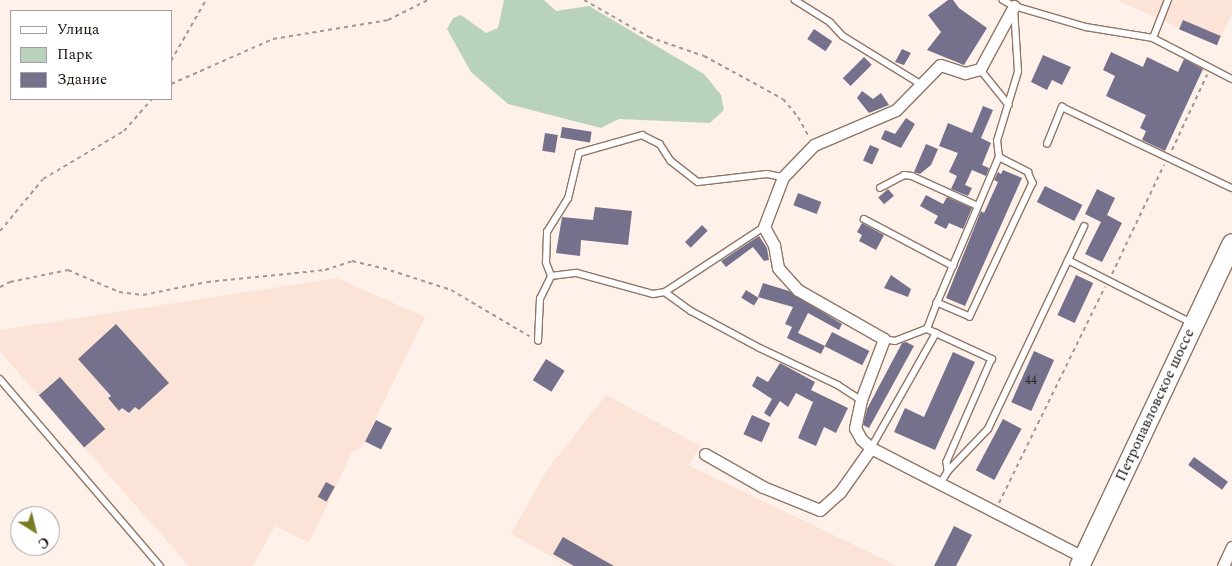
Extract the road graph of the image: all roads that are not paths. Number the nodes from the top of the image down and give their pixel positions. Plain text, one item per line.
1 (795, 0) edge
2 (1003, 0) edge
3 (1168, 0) edge
4 (1014, 6) junction
5 (1153, 38) junction
6 (980, 69) junction
7 (1232, 79) edge
8 (919, 83) junction
9 (1009, 105) junction
10 (1046, 144) dead end
11 (999, 157) junction
12 (783, 177) junction
13 (880, 188) dead end
14 (1232, 188) edge
15 (978, 206) junction
16 (864, 219) dead end
17 (764, 227) junction
18 (1084, 227) dead end
19 (1232, 243) edge
20 (1068, 260) junction
21 (953, 266) junction
22 (551, 276) junction
23 (665, 292) junction
24 (937, 303) junction
25 (1194, 324) junction
26 (927, 329) junction
27 (936, 333) junction
28 (884, 339) junction
29 (538, 341) road end
30 (0, 379) edge
31 (861, 400) junction
32 (871, 448) junction
33 (705, 454) dead end
34 (948, 471) junction
35 (940, 484) junction
36 (1232, 546) edge
37 (1081, 562) edge
38 (160, 566) edge
39 (1223, 566) edge

1 - 8 lane
2 - 4 lane
3 - 5 lane
4 - 5 lane
4 - 6 street
4 - 9 lane
5 - 7 lane
6 - 8 street
6 - 9 lane
8 - 12 street
9 - 11 lane
10 - 14 lane
11 - 15 lane
11 - 24 lane
12 - 17 street
12 - 22 lane
13 - 15 lane
15 - 21 lane
16 - 21 lane
17 - 23 lane
17 - 28 street
18 - 20 lane
19 - 25 main road, Петропавловское шоссе
20 - 25 lane
20 - 34 lane
21 - 24 lane
22 - 23 lane
22 - 29 lane
23 - 31 lane
24 - 26 lane
25 - 37 main road, Петропавловское шоссе
26 - 27 lane
26 - 28 lane
27 - 32 lane
27 - 34 lane
28 - 31 street
30 - 38 lane
31 - 32 street
32 - 33 street
32 - 35 street
34 - 35 lane
35 - 37 street
36 - 39 street

